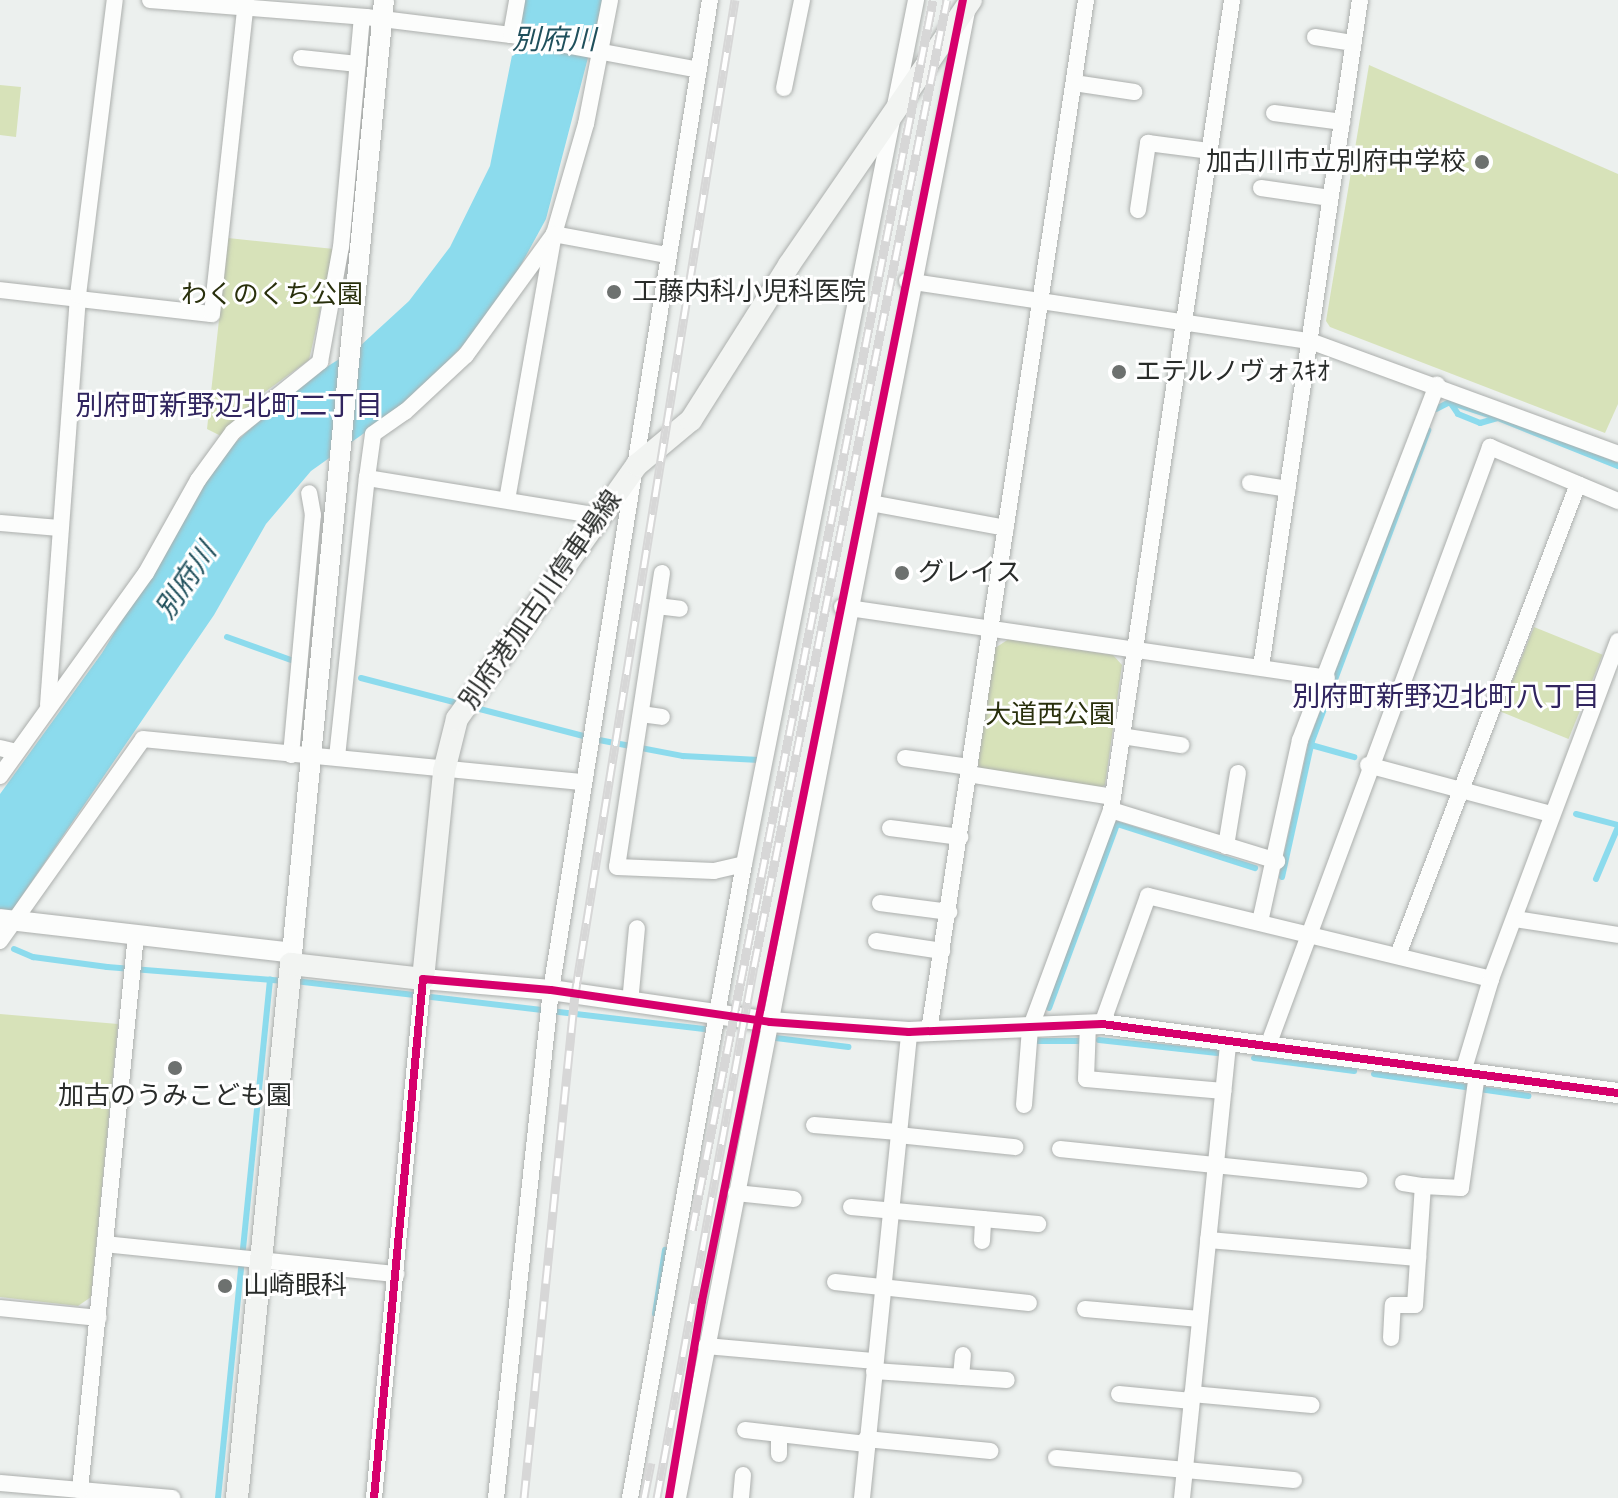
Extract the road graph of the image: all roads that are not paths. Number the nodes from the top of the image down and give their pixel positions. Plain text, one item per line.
1 (115, 0) edge
2 (150, 0) edge
3 (517, 0) edge
4 (610, 0) edge
5 (710, 0) edge
6 (802, 0) edge
7 (916, 0) edge
8 (1086, 0) edge
9 (1232, 0) edge
10 (1360, 0) edge
11 (970, 1) edge
12 (246, 3) edge
13 (376, 12) edge
14 (511, 35) junction
15 (1315, 37) dead end
16 (1354, 43) junction
17 (603, 51) junction
18 (301, 58) dead end
19 (358, 64) junction
20 (699, 70) junction
21 (1074, 83) junction
22 (784, 88) dead end
23 (1134, 92) dead end
24 (896, 105) junction
25 (1274, 113) dead end
26 (1342, 122) junction
27 (1210, 151) junction
28 (1261, 188) dead end
29 (1330, 198) junction
30 (1138, 210) dead end
31 (554, 234) junction
32 (666, 255) junction
33 (910, 281) junction
34 (0, 290) edge
35 (78, 295) junction
36 (1041, 300) junction
37 (1184, 321) junction
38 (1310, 341) junction
39 (1437, 385) junction
40 (1618, 454) edge
41 (637, 465) junction
42 (367, 478) junction
43 (1250, 483) dead end
44 (1578, 484) junction
45 (1288, 489) junction
46 (309, 493) dead end
47 (507, 500) junction
48 (1618, 501) edge
49 (871, 503) junction
50 (599, 516) junction
51 (0, 523) edge
52 (60, 528) junction
53 (1006, 528) junction
54 (662, 573) dead end
55 (657, 606) junction
56 (845, 607) junction
57 (680, 609) dead end
58 (992, 627) junction
59 (1618, 641) edge
60 (1136, 648) junction
61 (1261, 667) junction
62 (1327, 678) junction
63 (48, 705) junction
64 (641, 714) junction
65 (662, 717) dead end
66 (1122, 736) junction
67 (1181, 745) dead end
68 (8, 750) edge
69 (301, 756) junction
70 (337, 757) junction
71 (905, 758) dead end
72 (1368, 765) junction
73 (444, 771) junction
74 (969, 771) junction
75 (1238, 773) dead end
76 (0, 776) edge
77 (581, 782) junction
78 (1460, 790) junction
79 (1112, 803) junction
80 (1551, 814) junction
81 (890, 828) dead end
82 (960, 837) junction
83 (1226, 846) junction
84 (1277, 861) junction
85 (744, 864) junction
86 (880, 903) dead end
87 (949, 912) junction
88 (1515, 919) junction
89 (8, 920) edge
90 (1260, 922) junction
91 (637, 928) dead end
92 (1308, 933) junction
93 (136, 935) junction
94 (1618, 935) edge
95 (0, 941) edge
96 (876, 941) dead end
97 (942, 951) junction
98 (1398, 955) junction
99 (291, 962) junction
100 (1491, 979) junction
101 (423, 981) junction
102 (551, 990) junction
103 (630, 1003) junction
104 (716, 1013) junction
105 (770, 1022) junction
106 (1095, 1024) junction
107 (1030, 1029) junction
108 (919, 1032) junction
109 (1229, 1039) junction
110 (1269, 1043) junction
111 (1470, 1073) junction
112 (1223, 1091) junction
113 (1618, 1093) edge
114 (1024, 1105) dead end
115 (814, 1125) dead end
116 (1002, 1127) dead end
117 (898, 1133) junction
118 (1060, 1149) dead end
119 (1321, 1158) dead end
120 (1215, 1165) junction
121 (1319, 1176) junction
122 (1359, 1180) dead end
123 (1403, 1183) dead end
124 (1423, 1186) junction
125 (736, 1193) junction
126 (794, 1199) dead end
127 (851, 1207) dead end
128 (890, 1209) junction
129 (983, 1219) junction
130 (1038, 1224) dead end
131 (1208, 1240) junction
132 (982, 1241) dead end
133 (105, 1244) junction
134 (1418, 1258) junction
135 (264, 1259) junction
136 (396, 1274) junction
137 (835, 1282) dead end
138 (882, 1287) junction
139 (981, 1298) junction
140 (1029, 1303) dead end
141 (0, 1308) edge
142 (1085, 1309) dead end
143 (979, 1316) dead end
144 (98, 1318) junction
145 (1200, 1319) junction
146 (1391, 1338) dead end
147 (706, 1346) junction
148 (963, 1355) dead end
149 (874, 1366) junction
150 (961, 1377) junction
151 (1007, 1380) dead end
152 (1119, 1394) dead end
153 (1192, 1397) junction
154 (1311, 1405) dead end
155 (745, 1430) dead end
156 (779, 1434) junction
157 (866, 1442) junction
158 (1076, 1442) dead end
159 (990, 1451) dead end
160 (779, 1454) dead end
161 (1056, 1458) dead end
162 (1075, 1460) junction
163 (1185, 1469) junction
164 (743, 1475) dead end
165 (1294, 1480) dead end
166 (0, 1483) edge
167 (80, 1490) junction
168 (172, 1498) edge
169 (237, 1498) edge
170 (374, 1498) edge
171 (496, 1498) edge
172 (630, 1498) edge
173 (678, 1498) edge
174 (741, 1498) edge
175 (862, 1498) edge
176 (1182, 1498) edge

1 - 35 street
2 - 12 street
3 - 14 street
4 - 17 street
5 - 20 street
6 - 22 street
7 - 24 street
8 - 21 street
9 - 27 street
10 - 16 street
11 - 24 main road, 別府港加古川停車場線
11 - 33 street
12 - 13 street
12 - 35 street
13 - 14 street
13 - 19 street
13 - 69 street
14 - 17 street
15 - 16 street
16 - 26 street
17 - 20 street
17 - 31 street
18 - 19 street
19 - 63 street
20 - 32 street
21 - 23 street
21 - 36 street
24 - 41 main road, 別府港加古川停車場線
24 - 85 street
25 - 26 street
26 - 29 street
27 - 30 street
27 - 37 street
28 - 29 street
29 - 38 street
31 - 32 street
31 - 42 street
31 - 47 street
32 - 41 street
33 - 36 street
33 - 49 street
34 - 35 street
35 - 52 street
36 - 37 street
36 - 53 street
37 - 38 street
37 - 60 street
38 - 39 street
38 - 45 street
39 - 40 street
39 - 62 street
41 - 50 main road, 別府港加古川停車場線
41 - 77 street
42 - 47 street
42 - 70 street
43 - 45 street
44 - 48 street
44 - 72 street
44 - 78 street
45 - 61 street
46 - 69 street
47 - 50 street
49 - 53 street
49 - 56 street
50 - 73 main road, 別府港加古川停車場線
51 - 52 street
52 - 63 street
53 - 58 street
54 - 55 street
55 - 57 street
55 - 64 street
56 - 58 street
56 - 105 street
58 - 60 street
58 - 74 street
59 - 80 street
60 - 61 street
60 - 66 street
61 - 62 street
62 - 84 street
63 - 68 street
64 - 65 street
64 - 85 street
66 - 67 street
66 - 79 street
68 - 76 street
69 - 70 street
69 - 89 street
69 - 99 street
70 - 73 street
71 - 74 street
72 - 78 street
72 - 92 street
73 - 77 street
73 - 101 main road, 別府港加古川停車場線
74 - 79 street
74 - 82 street
75 - 83 street
77 - 102 street
78 - 80 street
78 - 98 street
79 - 83 street
79 - 107 street
80 - 88 street
81 - 82 street
82 - 87 street
83 - 84 street
84 - 90 street
85 - 104 street
86 - 87 street
87 - 97 street
88 - 94 street
88 - 100 street
89 - 93 street
89 - 95 street
90 - 92 street
90 - 106 street
91 - 103 street
92 - 98 street
92 - 110 street
93 - 99 street
93 - 133 street
96 - 97 street
97 - 108 street
98 - 100 street
99 - 101 main road
99 - 135 main road
100 - 111 street
101 - 102 street
101 - 136 street
102 - 103 street
102 - 171 street
103 - 104 street
104 - 105 street
104 - 172 street
105 - 108 street
105 - 125 street
106 - 107 street
106 - 109 street
106 - 112 street
107 - 108 street
107 - 114 street
108 - 117 street
109 - 110 street
109 - 112 street
110 - 111 street
111 - 113 street
111 - 124 street
112 - 120 street
115 - 117 street
116 - 117 street
117 - 128 street
118 - 120 street
119 - 121 street
120 - 121 street
120 - 131 street
121 - 122 street
123 - 124 street
124 - 134 street
125 - 126 street
125 - 147 street
127 - 128 street
128 - 129 street
128 - 138 street
129 - 130 street
129 - 132 street
131 - 134 street
131 - 145 street
133 - 135 street
133 - 144 street
134 - 146 street
135 - 136 street
135 - 169 main road
136 - 170 street
137 - 138 street
138 - 139 street
138 - 149 street
139 - 140 street
139 - 143 street
141 - 144 street
142 - 145 street
144 - 167 street
145 - 153 street
147 - 149 street
147 - 173 street
148 - 150 street
149 - 150 street
149 - 157 street
150 - 151 street
152 - 153 street
153 - 154 street
153 - 163 street
155 - 156 street
156 - 157 street
156 - 160 street
157 - 159 street
157 - 175 street
158 - 162 street
161 - 162 street
162 - 163 street
163 - 165 street
163 - 176 street
164 - 174 street
166 - 167 street
167 - 168 street

